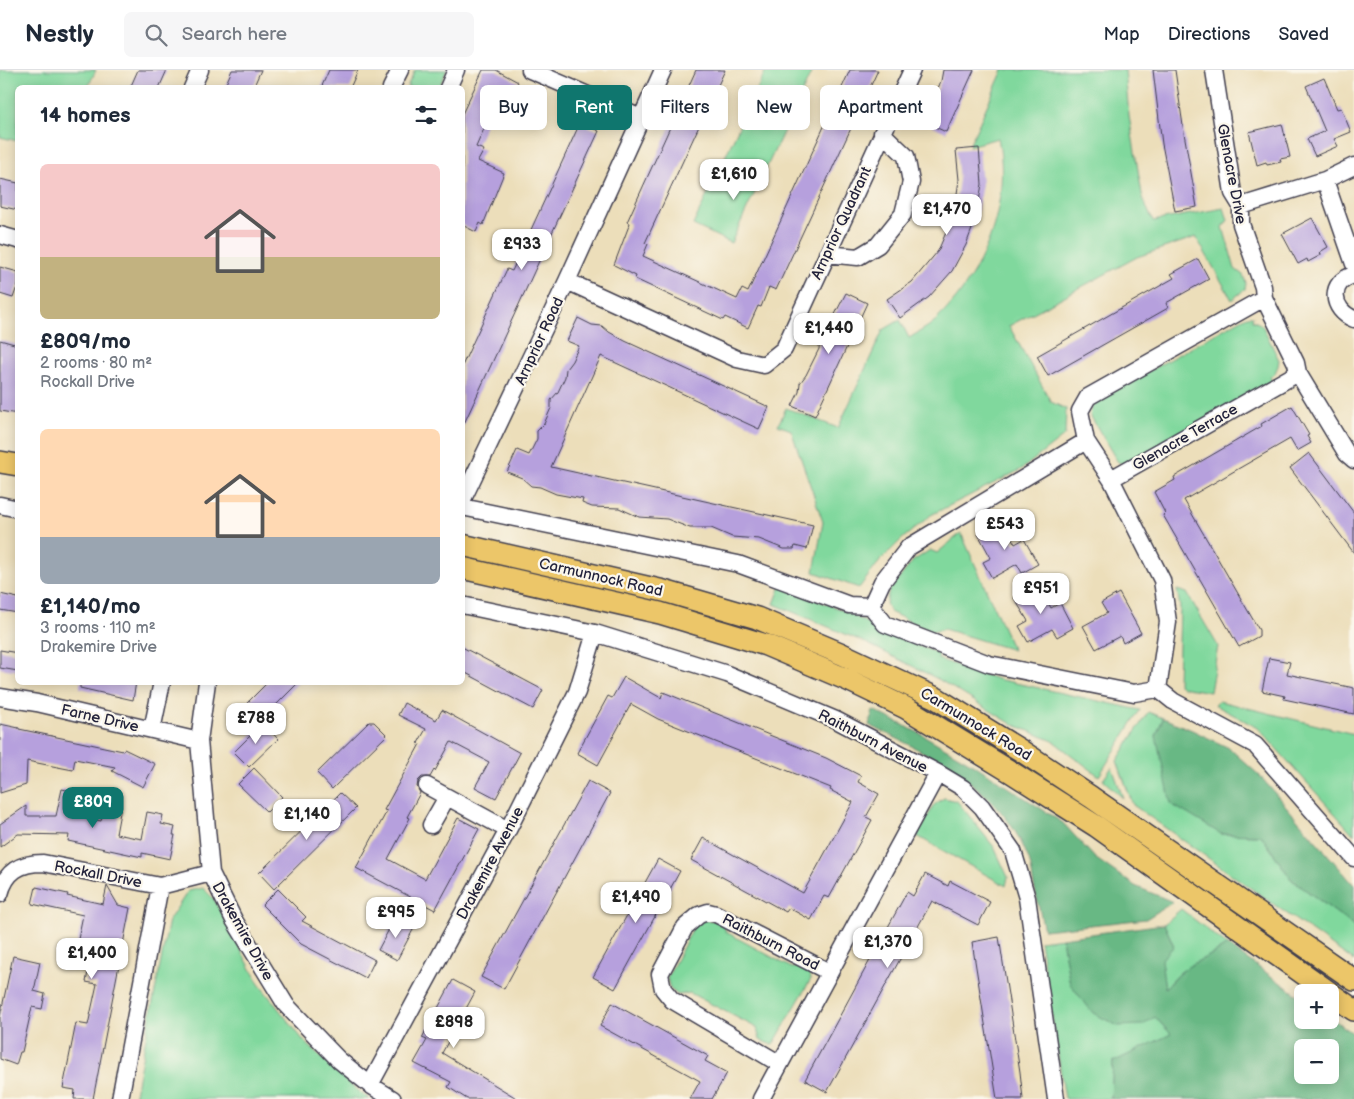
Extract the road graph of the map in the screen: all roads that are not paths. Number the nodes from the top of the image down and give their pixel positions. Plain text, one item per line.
1 (200, 70) edge
2 (400, 70) edge
3 (456, 70) edge
4 (530, 70) edge
5 (663, 70) edge
6 (912, 70) edge
7 (1214, 70) edge
8 (193, 85) edge
9 (393, 85) edge
10 (449, 85) edge
11 (640, 118) junction
12 (882, 133) junction
13 (1354, 166) edge
14 (1325, 180) junction
15 (1241, 206) junction
16 (0, 235) edge
17 (15, 239) edge
18 (827, 254) junction
19 (1354, 264) edge
20 (1354, 275) edge
21 (567, 281) junction
22 (1264, 298) junction
23 (1354, 319) edge
24 (1298, 373) junction
25 (1086, 441) junction
26 (1354, 460) edge
27 (0, 462) edge
28 (15, 464) edge
29 (1111, 479) junction
30 (465, 495) edge
31 (0, 505) edge
32 (465, 507) edge
33 (15, 508) edge
34 (465, 546) edge
35 (465, 569) edge
36 (465, 606) edge
37 (870, 606) junction
38 (595, 634) junction
39 (161, 685) edge
40 (207, 685) edge
41 (1158, 689) junction
42 (0, 697) edge
43 (152, 730) junction
44 (199, 742) junction
45 (938, 773) junction
46 (427, 786) dead end
47 (447, 797) junction
48 (431, 825) dead end
49 (508, 830) junction
50 (1354, 858) edge
51 (211, 873) junction
52 (160, 886) junction
53 (0, 894) edge
54 (829, 972) junction
55 (1354, 980) edge
56 (1317, 984) edge
57 (1339, 999) edge
58 (1354, 1010) edge
59 (780, 1064) junction
60 (370, 1085) junction
61 (120, 1099) edge
62 (393, 1099) edge
63 (761, 1099) edge
64 (1056, 1099) edge

1 - 8 street
2 - 9 street
3 - 10 street
4 - 11 street
5 - 11 street, Arnprior Road
6 - 12 street, Arnprior Quadrant
7 - 15 street, Glenacre Drive
11 - 21 street, Arnprior Road
12 - 18 street, Arnprior Quadrant
12 - 18 street
13 - 14 street
14 - 15 street
14 - 19 street
15 - 22 street, Glenacre Drive
16 - 17 street
18 - 21 street, Arnprior Quadrant
20 - 23 street
21 - 30 street, Arnprior Road
22 - 24 street, Glenacre Drive
22 - 25 street
24 - 26 street, Glenacre Drive
24 - 29 street, Glenacre Terrace
25 - 29 street
25 - 37 street
27 - 28 main road
29 - 41 street
31 - 33 street
32 - 37 street
34 - 55 main road, Carmunnock Road
35 - 56 main road, Carmunnock Road
36 - 38 street, Raithburn Avenue
37 - 41 street
38 - 45 street, Raithburn Avenue
38 - 49 street, Drakemire Avenue
39 - 43 street
40 - 44 street, Drakemire Drive
41 - 50 street
42 - 43 street, Farne Drive
43 - 44 street, Farne Drive
44 - 51 street, Drakemire Drive
45 - 54 street, Raithburn Road
45 - 64 street, Raithburn Avenue
46 - 47 street
47 - 48 street
47 - 49 street
49 - 60 street, Drakemire Avenue
51 - 52 street, Rockall Drive
51 - 60 street, Drakemire Drive
52 - 53 street, Rockall Drive
52 - 61 street
54 - 59 street, Raithburn Road
54 - 59 street, Raithburn Road
57 - 58 main road, Carmunnock Road
59 - 63 street, Raithburn Road
60 - 62 street, Drakemire Drive

